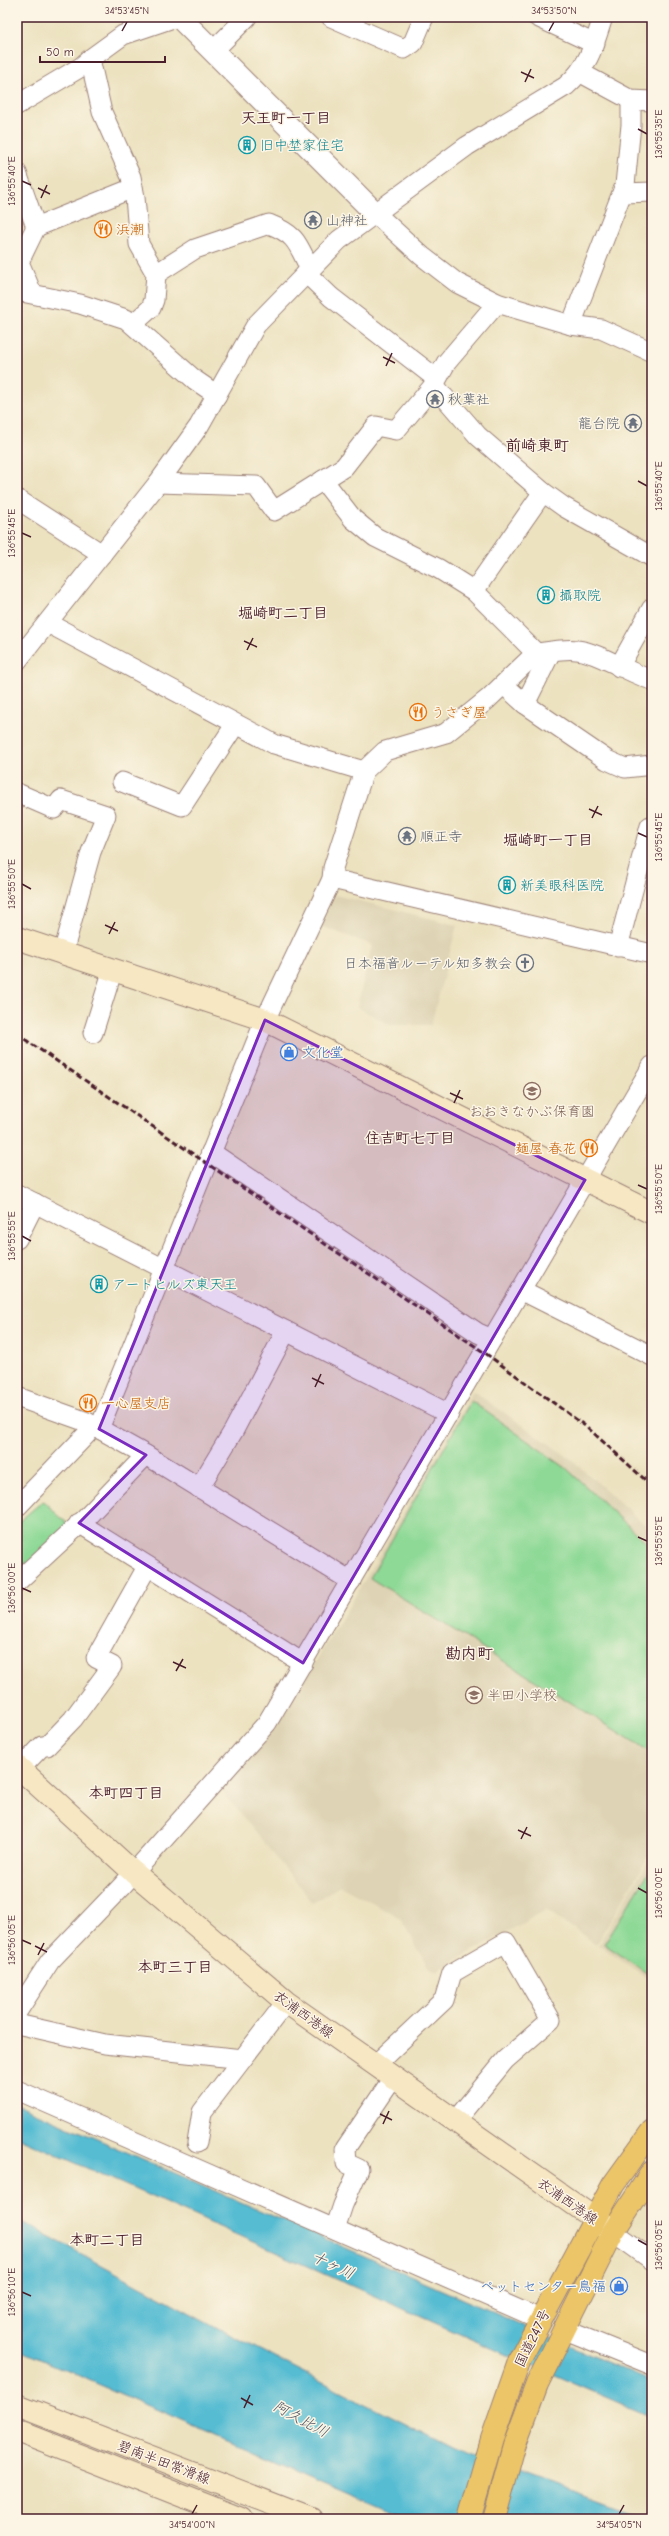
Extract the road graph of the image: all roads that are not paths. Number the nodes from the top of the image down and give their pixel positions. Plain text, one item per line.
1 (176, 17) edge
2 (179, 17) edge
3 (247, 17) edge
4 (331, 17) edge
5 (424, 17) edge
6 (536, 17) edge
7 (603, 17) edge
8 (594, 44) junction
9 (213, 51) junction
10 (90, 59) junction
11 (581, 73) junction
12 (631, 100) junction
13 (652, 101) edge
14 (17, 105) edge
15 (17, 173) edge
16 (133, 188) junction
17 (652, 192) edge
18 (623, 193) junction
19 (375, 213) junction
20 (36, 227) junction
21 (308, 271) junction
22 (156, 274) junction
23 (24, 292) edge
24 (497, 303) junction
25 (133, 324) junction
26 (571, 325) junction
27 (652, 352) edge
28 (436, 382) junction
29 (217, 395) junction
30 (323, 480) junction
31 (158, 483) junction
32 (543, 492) junction
33 (17, 499) edge
34 (102, 554) junction
35 (652, 557) edge
36 (474, 591) junction
37 (652, 608) edge
38 (48, 623) junction
39 (544, 652) junction
40 (17, 661) edge
41 (619, 667) junction
42 (652, 680) edge
43 (504, 685) junction
44 (525, 704) junction
45 (236, 725) junction
46 (652, 765) edge
47 (364, 771) junction
48 (122, 782) dead end
49 (17, 793) edge
50 (650, 826) dead end
51 (332, 879) junction
52 (17, 938) edge
53 (618, 947) junction
54 (64, 953) junction
55 (652, 954) edge
56 (113, 969) junction
57 (265, 1020) junction
58 (93, 1033) dead end
59 (652, 1066) edge
60 (211, 1152) junction
61 (585, 1180) junction
62 (17, 1194) edge
63 (35, 1203) junction
64 (652, 1213) edge
65 (17, 1239) edge
66 (163, 1268) junction
67 (521, 1290) junction
68 (286, 1331) junction
69 (492, 1339) junction
70 (652, 1356) edge
71 (17, 1396) edge
72 (449, 1414) junction
73 (96, 1427) junction
74 (146, 1455) junction
75 (199, 1488) junction
76 (17, 1507) edge
77 (79, 1524) junction
78 (147, 1567) junction
79 (351, 1581) junction
80 (17, 1582) edge
81 (303, 1663) junction
82 (18, 1767) edge
83 (133, 1872) junction
84 (286, 2002) junction
85 (17, 2012) edge
86 (17, 2024) edge
87 (242, 2059) junction
88 (384, 2071) junction
89 (17, 2090) edge
90 (455, 2121) junction
91 (652, 2131) edge
92 (197, 2143) dead end
93 (652, 2172) edge
94 (594, 2219) junction
95 (335, 2229) junction
96 (613, 2232) junction
97 (652, 2260) edge
98 (539, 2323) junction
99 (561, 2333) junction
100 (652, 2366) edge
101 (17, 2405) edge
102 (17, 2431) edge
103 (209, 2506) junction
104 (233, 2519) edge
105 (241, 2519) edge
106 (311, 2519) edge
107 (469, 2519) edge
108 (494, 2519) edge

1 - 10 street
2 - 9 street
3 - 9 street
4 - 5 street
6 - 8 street
7 - 8 street
8 - 11 street
9 - 19 street
10 - 14 street
10 - 16 street
11 - 12 street
11 - 19 street
12 - 13 street
12 - 18 street
15 - 20 street
16 - 20 street
16 - 22 street
17 - 18 street
18 - 26 street
19 - 21 street
19 - 24 street
20 - 23 street
21 - 22 street
21 - 28 street
21 - 29 street
22 - 25 street
23 - 25 street
24 - 26 street
24 - 28 street
25 - 29 street
26 - 27 street
28 - 30 street
28 - 32 street
29 - 31 street
30 - 31 street
30 - 36 street
31 - 34 street
32 - 35 street
32 - 36 street
33 - 34 street
34 - 38 street
36 - 39 street
37 - 41 street
38 - 40 street
38 - 45 street
39 - 41 street
39 - 43 street
39 - 44 street
41 - 42 street
43 - 44 street
43 - 47 street
44 - 46 street
45 - 47 street
45 - 48 street
47 - 51 street
49 - 54 street
50 - 53 street
51 - 53 street
51 - 57 street
52 - 54 main road
53 - 55 street
54 - 56 main road
56 - 57 main road
56 - 58 street
57 - 60 street
57 - 61 main road
59 - 61 street
60 - 66 street
60 - 69 street
61 - 64 main road
61 - 67 street
62 - 63 street
63 - 65 street
63 - 66 street
66 - 68 street
66 - 73 street
67 - 69 street
67 - 70 street
68 - 72 street
68 - 75 street
69 - 72 street
71 - 73 street
72 - 79 street
73 - 74 street
73 - 76 street
74 - 75 street
74 - 77 street
75 - 79 street
77 - 78 street
77 - 80 street
78 - 81 street
78 - 82 street
79 - 81 street
81 - 83 street
82 - 83 main road, 衣浦西港線
83 - 84 main road, 衣浦西港線
83 - 85 street
84 - 87 street
84 - 88 main road, 衣浦西港線
86 - 87 street
87 - 92 street
88 - 90 main road, 衣浦西港線
88 - 90 street
88 - 95 street
89 - 95 street
90 - 94 main road, 衣浦西港線
91 - 94 highway, 国道247号
93 - 96 highway, 国道247号
94 - 96 main road, 衣浦西港線
94 - 98 highway, 国道247号
95 - 98 street
96 - 97 street
96 - 99 highway, 国道247号
98 - 107 highway, 国道247号
99 - 100 street
99 - 108 highway, 国道247号
101 - 106 main road, 碧南半田常滑線
102 - 103 main road, 碧南半田常滑線
103 - 104 main road, 碧南半田常滑線
103 - 105 main road, 碧南半田常滑線

